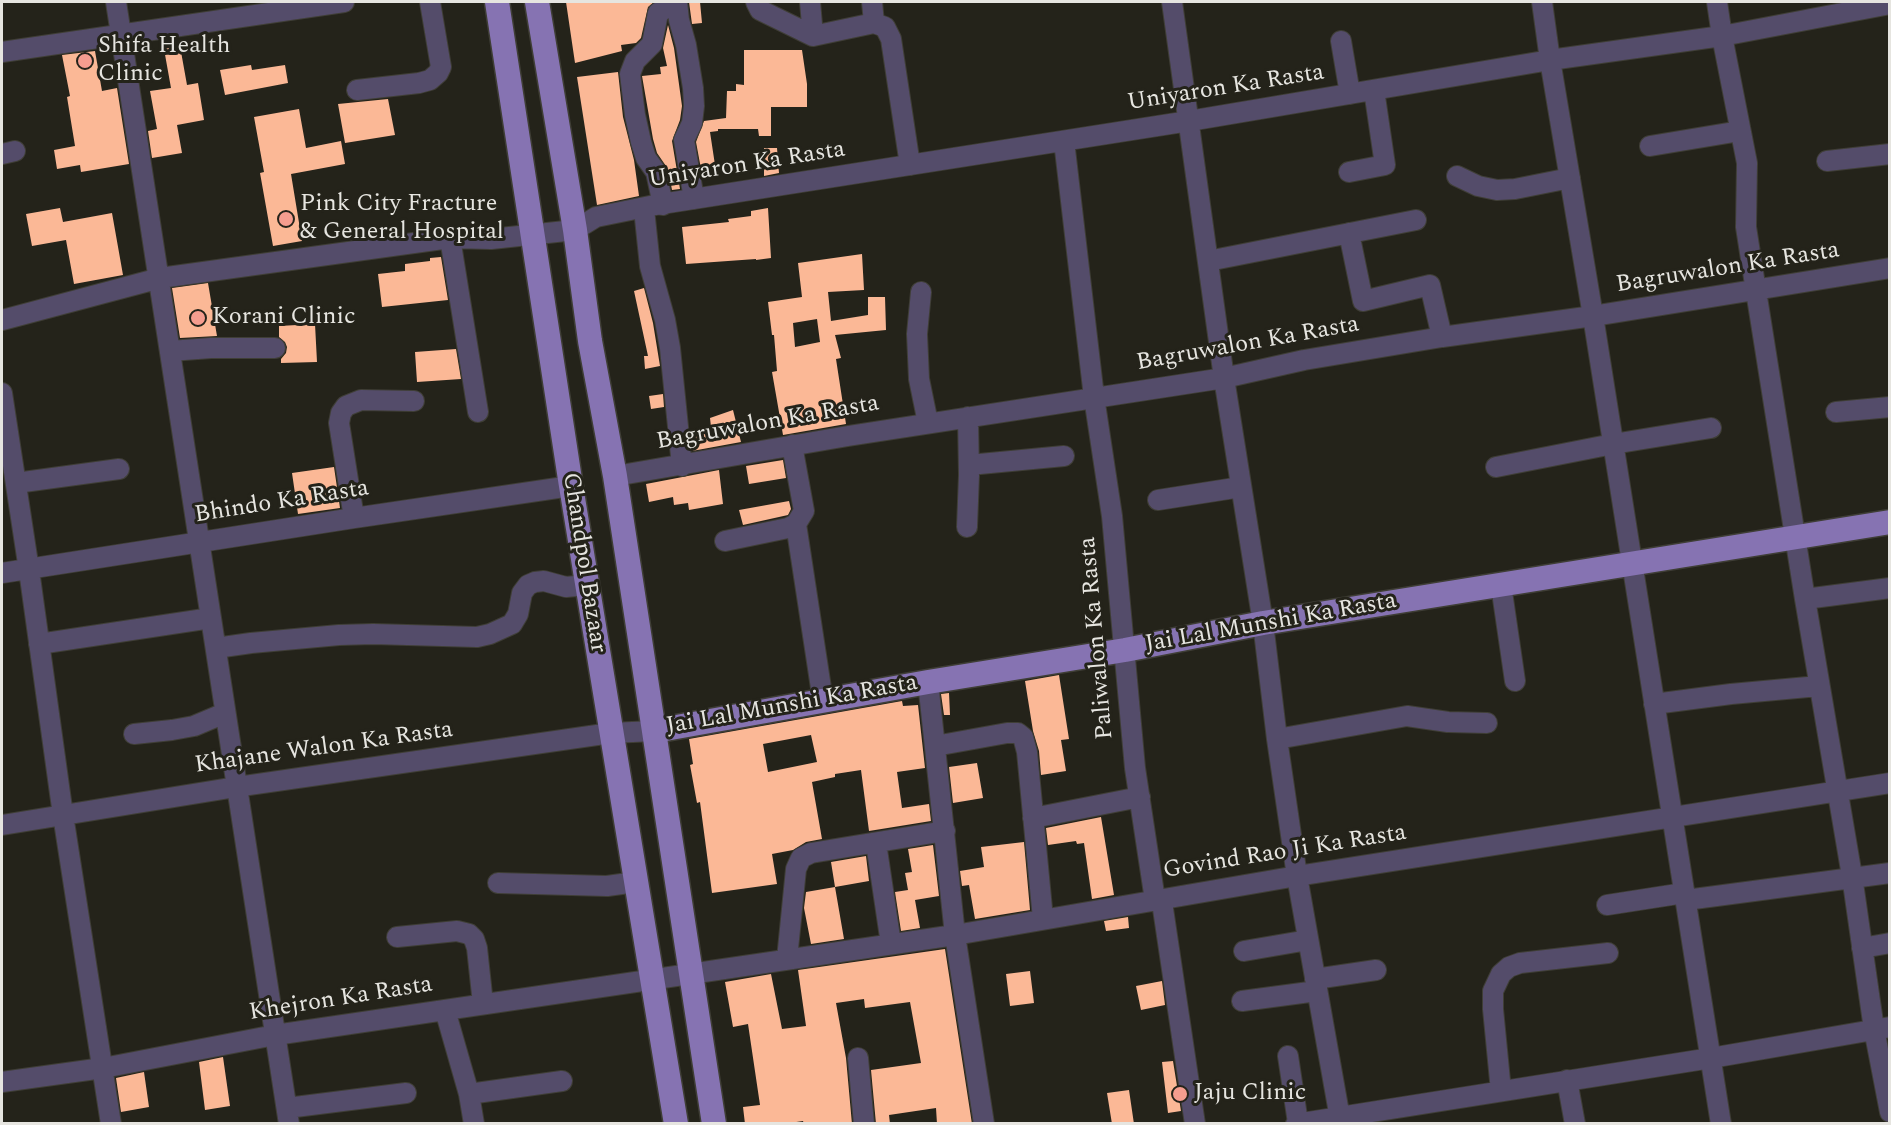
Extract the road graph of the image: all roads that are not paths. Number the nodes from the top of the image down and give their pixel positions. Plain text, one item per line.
1 (116, 2) edge
2 (344, 2) edge
3 (430, 2) edge
4 (497, 2) edge
5 (537, 2) edge
6 (676, 2) edge
7 (756, 2) edge
8 (810, 2) edge
9 (872, 2) edge
10 (1172, 2) edge
11 (1542, 2) edge
12 (1718, 2) edge
13 (1890, 4) edge
14 (874, 23) junction
15 (121, 36) junction
16 (813, 36) junction
17 (1722, 36) junction
18 (1341, 41) dead end
19 (2, 52) edge
20 (1550, 60) junction
21 (357, 90) dead end
22 (1374, 90) junction
23 (1350, 94) junction
24 (1189, 121) junction
25 (1740, 131) junction
26 (1064, 141) junction
27 (1650, 146) dead end
28 (1890, 154) edge
29 (1827, 160) dead end
30 (910, 165) junction
31 (1349, 172) dead end
32 (1457, 176) dead end
33 (1570, 178) junction
34 (694, 199) junction
35 (653, 207) junction
36 (1416, 220) dead end
37 (575, 230) junction
38 (1349, 233) junction
39 (533, 236) junction
40 (450, 238) junction
41 (1208, 261) junction
42 (1890, 268) edge
43 (160, 278) junction
44 (1756, 291) junction
45 (921, 292) dead end
46 (1593, 316) junction
47 (2, 320) edge
48 (1442, 337) junction
49 (275, 348) dead end
50 (170, 351) junction
51 (1224, 378) junction
52 (2, 393) edge
53 (1094, 397) junction
54 (414, 401) dead end
55 (1890, 407) edge
56 (478, 412) dead end
57 (1836, 412) dead end
58 (968, 417) junction
59 (928, 423) junction
60 (1711, 428) dead end
61 (1613, 444) junction
62 (792, 445) junction
63 (1064, 456) dead end
64 (969, 465) junction
65 (682, 466) junction
66 (1496, 467) dead end
67 (119, 469) dead end
68 (615, 476) junction
69 (16, 483) junction
70 (571, 486) junction
71 (1241, 487) junction
72 (1158, 500) dead end
73 (354, 518) junction
74 (1890, 522) edge
75 (796, 524) junction
76 (967, 527) dead end
77 (1796, 536) junction
78 (725, 541) dead end
79 (200, 542) junction
80 (1632, 564) junction
81 (29, 570) junction
82 (2, 573) edge
83 (587, 585) junction
84 (1501, 585) junction
85 (1890, 588) edge
86 (1805, 599) junction
87 (211, 618) junction
88 (1263, 623) junction
89 (39, 644) junction
90 (216, 648) junction
91 (1125, 650) junction
92 (1515, 681) dead end
93 (928, 682) junction
94 (1819, 686) junction
95 (824, 701) junction
96 (1654, 704) junction
97 (225, 713) junction
98 (1487, 723) dead end
99 (654, 731) junction
100 (611, 733) junction
101 (134, 734) dead end
102 (1277, 739) junction
103 (935, 746) junction
104 (1890, 783) edge
105 (236, 787) junction
106 (1837, 792) junction
107 (1140, 797) junction
108 (63, 815) junction
109 (1672, 817) junction
110 (1033, 818) junction
111 (2, 825) edge
112 (945, 831) junction
113 (876, 843) junction
114 (1890, 873) edge
115 (1297, 876) junction
116 (1852, 876) junction
117 (636, 882) junction
118 (498, 883) dead end
119 (1685, 896) junction
120 (1155, 900) junction
121 (1607, 904) dead end
122 (1043, 920) junction
123 (956, 935) junction
124 (397, 937) dead end
125 (1308, 940) junction
126 (1890, 943) edge
127 (891, 944) junction
128 (1862, 948) junction
129 (1244, 951) dead end
130 (1608, 953) dead end
131 (787, 959) junction
132 (1376, 970) dead end
133 (690, 973) junction
134 (652, 981) junction
135 (1316, 985) junction
136 (1242, 1001) dead end
137 (483, 1004) junction
138 (446, 1010) junction
139 (1882, 1028) edge
140 (276, 1035) junction
141 (1288, 1056) dead end
142 (858, 1058) dead end
143 (1711, 1058) junction
144 (103, 1068) junction
145 (1567, 1080) junction
146 (562, 1081) dead end
147 (2, 1082) edge
148 (1501, 1090) junction
149 (406, 1093) dead end
150 (469, 1094) junction
151 (1889, 1108) edge
152 (288, 1116) edge
153 (1340, 1120) edge
154 (1297, 1123) edge
155 (111, 1124) edge
156 (474, 1124) edge
157 (676, 1124) edge
158 (714, 1124) edge
159 (864, 1124) edge
160 (984, 1124) edge
161 (1195, 1124) edge
162 (1575, 1124) edge
163 (1721, 1124) edge

1 - 15 street
2 - 15 street
3 - 21 street
4 - 39 main road, Chandpol Bazaar
5 - 37 main road, Chandpol Bazaar
6 - 34 street
6 - 35 street
7 - 16 street
8 - 16 street
9 - 14 street
10 - 24 street
11 - 20 street
12 - 17 street
13 - 17 street, Uniyaron Ka Rasta
14 - 16 street
14 - 30 street
15 - 19 street
15 - 43 street
17 - 20 street, Uniyaron Ka Rasta
17 - 25 street
18 - 23 street
20 - 22 street, Uniyaron Ka Rasta
20 - 33 street
22 - 23 street, Uniyaron Ka Rasta
22 - 31 street
23 - 24 street, Uniyaron Ka Rasta
24 - 26 street, Uniyaron Ka Rasta
24 - 41 street
25 - 27 street
25 - 44 street
26 - 30 street, Uniyaron Ka Rasta
26 - 53 street, Paliwalon Ka Rasta
28 - 29 street
30 - 34 street, Uniyaron Ka Rasta
32 - 33 street
33 - 46 street
34 - 35 street, Uniyaron Ka Rasta
35 - 37 street, Uniyaron Ka Rasta
35 - 65 street
36 - 38 street
37 - 39 street, Uniyaron Ka Rasta
37 - 68 main road, Chandpol Bazaar
38 - 41 street
38 - 48 street
39 - 40 street, Uniyaron Ka Rasta
39 - 70 main road, Chandpol Bazaar
40 - 43 street, Uniyaron Ka Rasta
40 - 56 street
41 - 51 street
42 - 44 street, Bagruwalon Ka Rasta
43 - 47 street, Uniyaron Ka Rasta
43 - 50 street
44 - 46 street, Bagruwalon Ka Rasta
44 - 77 street
45 - 59 street
46 - 48 street, Bagruwalon Ka Rasta
46 - 61 street
48 - 51 street, Bagruwalon Ka Rasta
49 - 50 street
50 - 79 street
51 - 53 street, Bagruwalon Ka Rasta
51 - 71 street
52 - 69 street
53 - 58 street, Bagruwalon Ka Rasta
53 - 91 street, Paliwalon Ka Rasta
54 - 73 street
55 - 57 street
58 - 59 street, Bagruwalon Ka Rasta
58 - 64 street
59 - 62 street, Bagruwalon Ka Rasta
60 - 61 street
61 - 66 street
61 - 80 street
62 - 65 street, Bagruwalon Ka Rasta
62 - 75 street
63 - 64 street
64 - 76 street
65 - 68 street, Bagruwalon Ka Rasta
67 - 69 street
68 - 99 main road, Chandpol Bazaar
69 - 81 street
70 - 73 street, Bhindo Ka Rasta
70 - 83 main road, Chandpol Bazaar
71 - 72 street
71 - 88 street
73 - 79 street, Bhindo Ka Rasta
74 - 77 main road, Jai Lal Munshi Ka Rasta
75 - 78 street
75 - 95 street
77 - 80 main road, Jai Lal Munshi Ka Rasta
77 - 86 street
79 - 81 street, Bhindo Ka Rasta
79 - 87 street
80 - 84 main road, Jai Lal Munshi Ka Rasta
80 - 96 street
81 - 82 street, Bhindo Ka Rasta
81 - 89 street
83 - 90 street
83 - 100 main road, Chandpol Bazaar
84 - 88 main road, Jai Lal Munshi Ka Rasta
84 - 92 street
85 - 86 street
86 - 94 street
87 - 89 street
87 - 90 street
88 - 91 main road, Jai Lal Munshi Ka Rasta
88 - 102 street
89 - 108 street
90 - 97 street
91 - 93 main road, Jai Lal Munshi Ka Rasta
91 - 107 street, Paliwalon Ka Rasta
93 - 95 main road, Jai Lal Munshi Ka Rasta
93 - 103 street
94 - 96 street
94 - 106 street
95 - 99 main road, Jai Lal Munshi Ka Rasta
96 - 109 street
97 - 101 street
97 - 105 street
98 - 102 street
99 - 100 street, Khajane Walon Ka Rasta
99 - 133 main road, Chandpol Bazaar
100 - 105 street, Khajane Walon Ka Rasta
100 - 117 main road, Chandpol Bazaar
102 - 115 street
103 - 110 street
103 - 112 street
104 - 106 street, Govind Rao Ji Ka Rasta
105 - 108 street, Khajane Walon Ka Rasta
105 - 140 street
106 - 109 street, Govind Rao Ji Ka Rasta
106 - 116 street
107 - 110 street
107 - 120 street, Paliwalon Ka Rasta
108 - 111 street, Khajane Walon Ka Rasta
108 - 144 street
109 - 115 street, Govind Rao Ji Ka Rasta
109 - 119 street
110 - 122 street
112 - 113 street
112 - 123 street
113 - 127 street
113 - 131 street
114 - 116 street
115 - 120 street, Govind Rao Ji Ka Rasta
115 - 125 street
116 - 119 street
116 - 128 street
117 - 118 street
117 - 134 main road, Chandpol Bazaar
119 - 121 street
119 - 143 street
120 - 122 street, Govind Rao Ji Ka Rasta
120 - 161 street, Paliwalon Ka Rasta
122 - 123 street, Govind Rao Ji Ka Rasta
123 - 127 street, Govind Rao Ji Ka Rasta
123 - 160 street
124 - 137 street
125 - 129 street
125 - 135 street
126 - 128 street
127 - 131 street, Govind Rao Ji Ka Rasta
128 - 139 street
130 - 148 street
131 - 133 street, Govind Rao Ji Ka Rasta
132 - 135 street
133 - 134 street, Khejron Ka Rasta
133 - 158 main road, Chandpol Bazaar
134 - 137 street, Khejron Ka Rasta
134 - 157 main road, Chandpol Bazaar
135 - 136 street
135 - 153 street
137 - 138 street, Khejron Ka Rasta
138 - 140 street, Khejron Ka Rasta
138 - 150 street
139 - 143 street
139 - 151 street
140 - 144 street, Khejron Ka Rasta
140 - 152 street
141 - 154 street
142 - 159 street
143 - 145 street
143 - 163 street
144 - 147 street, Khejron Ka Rasta
144 - 155 street
145 - 148 street
145 - 162 street
146 - 150 street
148 - 153 street
149 - 152 street
150 - 156 street
153 - 154 street

